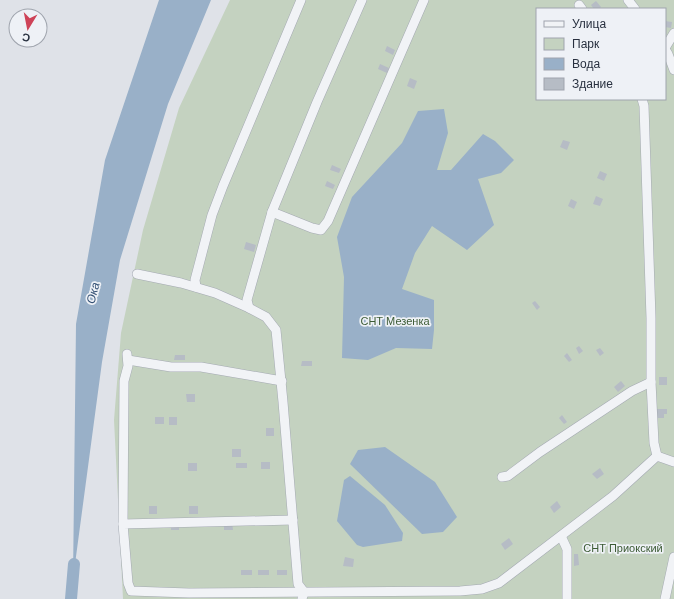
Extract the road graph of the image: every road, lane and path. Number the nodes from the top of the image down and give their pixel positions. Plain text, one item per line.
1 (302, 0) edge
2 (362, 0) edge
3 (424, 0) edge
4 (628, 0) edge
5 (634, 8) edge
6 (674, 33) edge
7 (666, 47) edge
8 (666, 51) edge
9 (674, 70) edge
10 (642, 100) edge
11 (272, 212) junction
12 (138, 274) dead end
13 (196, 287) junction
14 (249, 308) junction
15 (282, 381) junction
16 (651, 382) junction
17 (657, 456) junction
18 (674, 462) edge
19 (502, 477) dead end
20 (294, 520) junction
21 (123, 524) junction
22 (561, 536) junction
23 (674, 557) edge
24 (478, 589) junction
25 (393, 595) edge
26 (215, 596) edge
27 (303, 596) edge
28 (478, 599) edge
29 (567, 599) edge
30 (665, 599) edge

1 - 13 street
2 - 11 street
3 - 11 street
4 - 5 street
6 - 7 street
8 - 9 street
10 - 16 street
11 - 14 street
12 - 13 street
13 - 14 street
14 - 15 street
15 - 20 street
15 - 21 street
16 - 17 street
16 - 19 street
17 - 18 street
17 - 22 street
20 - 21 street
20 - 27 street
21 - 26 street
22 - 24 street
22 - 29 street
23 - 30 street
24 - 25 street
24 - 28 street
25 - 27 street
26 - 27 street

